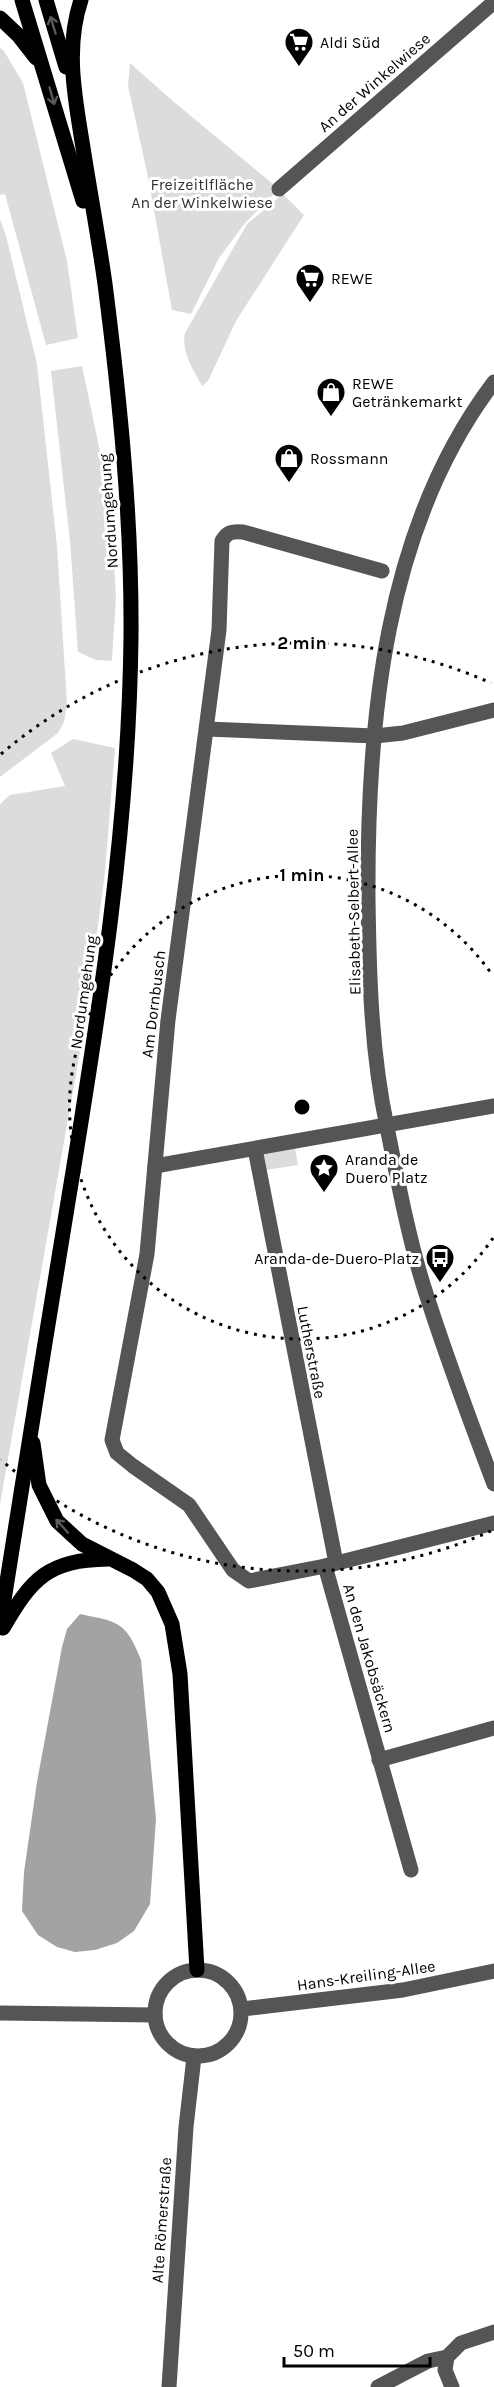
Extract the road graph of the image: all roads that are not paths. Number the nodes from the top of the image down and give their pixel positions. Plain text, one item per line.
1 (22, 0) edge
2 (46, 0) edge
3 (81, 0) edge
4 (494, 2) edge
5 (0, 18) edge
6 (45, 72) junction
7 (74, 89) junction
8 (279, 189) dead end
9 (101, 262) junction
10 (494, 382) edge
11 (382, 571) dead end
12 (494, 710) edge
13 (207, 729) junction
14 (375, 736) junction
15 (494, 1106) edge
16 (386, 1125) junction
17 (255, 1149) junction
18 (156, 1166) junction
19 (30, 1429) junction
20 (494, 1484) edge
21 (494, 1523) edge
22 (109, 1559) junction
23 (330, 1564) junction
24 (0, 1625) edge
25 (0, 1633) edge
26 (494, 1728) edge
27 (380, 1760) junction
28 (411, 1870) dead end
29 (197, 1970) junction
30 (494, 1971) edge
31 (242, 2009) junction
32 (0, 2013) edge
33 (155, 2015) junction
34 (194, 2057) junction
35 (494, 2332) edge
36 (447, 2357) junction
37 (169, 2387) edge
38 (378, 2387) edge
39 (452, 2387) edge

1 - 6 main road
7 -> 2 main road
3 - 7 main road
4 - 8 street, An der Winkelwiese
5 - 6 main road
6 -> 9 main road
7 - 9 main road
9 - 19 main road, Nordumgehung
10 - 14 street, Elisabeth-Selbert-Allee
11 - 13 street, Am Dornbusch
12 - 14 street
13 - 14 street
13 - 18 street, Am Dornbusch
14 - 16 street, Elisabeth-Selbert-Allee
15 - 16 street
16 - 17 street
16 - 20 street, Elisabeth-Selbert-Allee
17 - 18 street
17 - 23 street, Lutherstraße
18 - 23 street, Am Dornbusch
22 -> 19 main road
19 - 24 main road, Nordumgehung
21 - 23 street
22 - 25 main road
22 - 29 main road
23 - 27 street, An den Jakobsäckern
26 - 27 street, An den Jakobsäckern
27 - 28 street, An den Jakobsäckern
29 - 31 street
29 - 33 street
30 - 31 street, Hans-Kreiling-Allee
31 - 34 street
32 - 33 street
33 - 34 street
34 - 37 street, Alte Römerstraße
35 - 36 street
36 - 38 street
36 - 39 street

